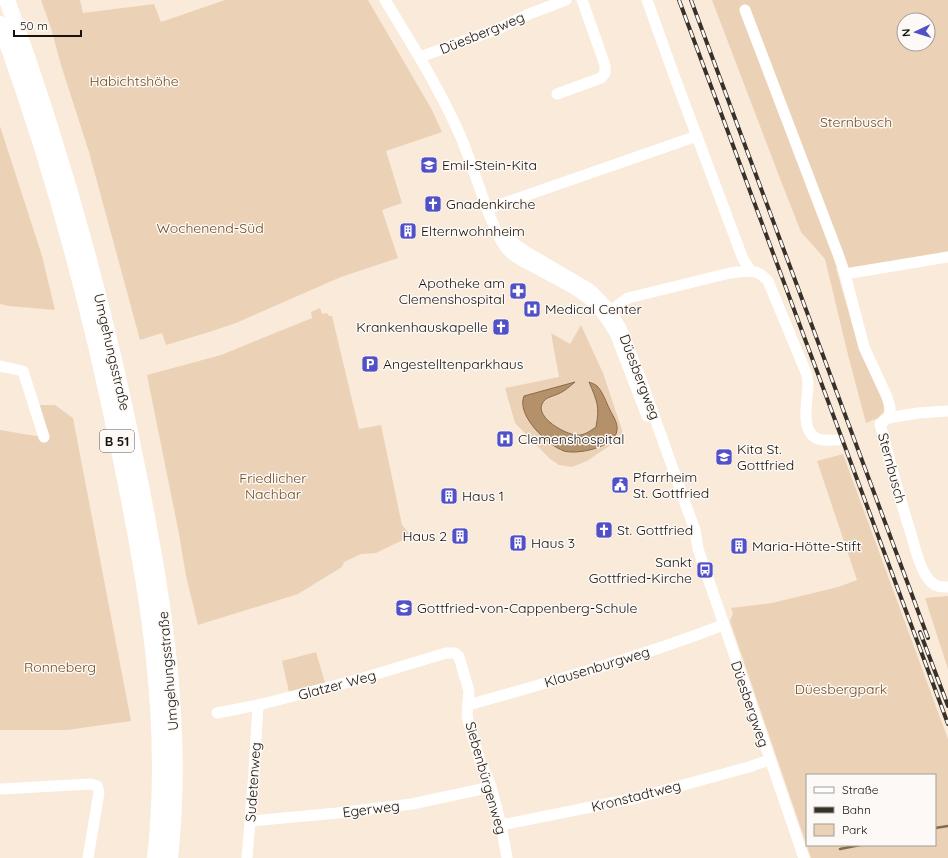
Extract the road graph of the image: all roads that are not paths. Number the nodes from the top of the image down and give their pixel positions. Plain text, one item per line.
1 (7, 0) edge
2 (385, 0) edge
3 (566, 0) edge
4 (582, 0) edge
5 (647, 0) edge
6 (745, 10) dead end
7 (0, 24) edge
8 (420, 57) junction
9 (557, 94) dead end
10 (696, 136) junction
11 (487, 209) junction
12 (948, 257) edge
13 (751, 271) junction
14 (845, 274) junction
15 (608, 314) junction
16 (0, 366) edge
17 (948, 411) edge
18 (888, 418) junction
19 (44, 436) dead end
20 (837, 440) dead end
21 (946, 587) edge
22 (723, 624) junction
23 (455, 653) joint
24 (258, 705) junction
25 (468, 705) junction
26 (217, 713) dead end
27 (769, 760) junction
28 (491, 787) junction
29 (0, 789) edge
30 (251, 821) junction
31 (501, 825) junction
32 (88, 858) edge
33 (155, 858) edge
34 (170, 858) edge
35 (247, 858) edge
36 (507, 858) edge
37 (804, 858) edge

1 - 34 highway, Umgehungsstraße / B 51
2 - 8 street, Düesbergweg
3 - 8 street, Düesbergweg
4 - 9 street
5 - 10 street
6 - 14 street, Sternbusch
7 - 33 highway, Umgehungsstraße / B 51
8 - 11 street, Düesbergweg
10 - 11 street
10 - 13 street
11 - 15 street, Düesbergweg
12 - 14 street
13 - 15 street
13 - 20 street
14 - 18 street, Sternbusch
15 - 22 street, Düesbergweg
16 - 19 street
17 - 18 street
18 - 21 street, Sternbusch
22 - 25 street, Klausenburgweg
22 - 27 street, Düesbergweg
23 - 24 street, Glatzer Weg
23 - 25 street, Siebenbürgenweg
24 - 26 street, Glatzer Weg
24 - 30 street, Sudetenweg
25 - 28 street, Siebenbürgenweg
27 - 31 street, Kronstadtweg
27 - 37 street, Düesbergweg
28 - 30 street, Egerweg
28 - 31 street, Siebenbürgenweg
29 - 32 street
30 - 35 street, Sudetenweg
31 - 36 street, Siebenbürgenweg

